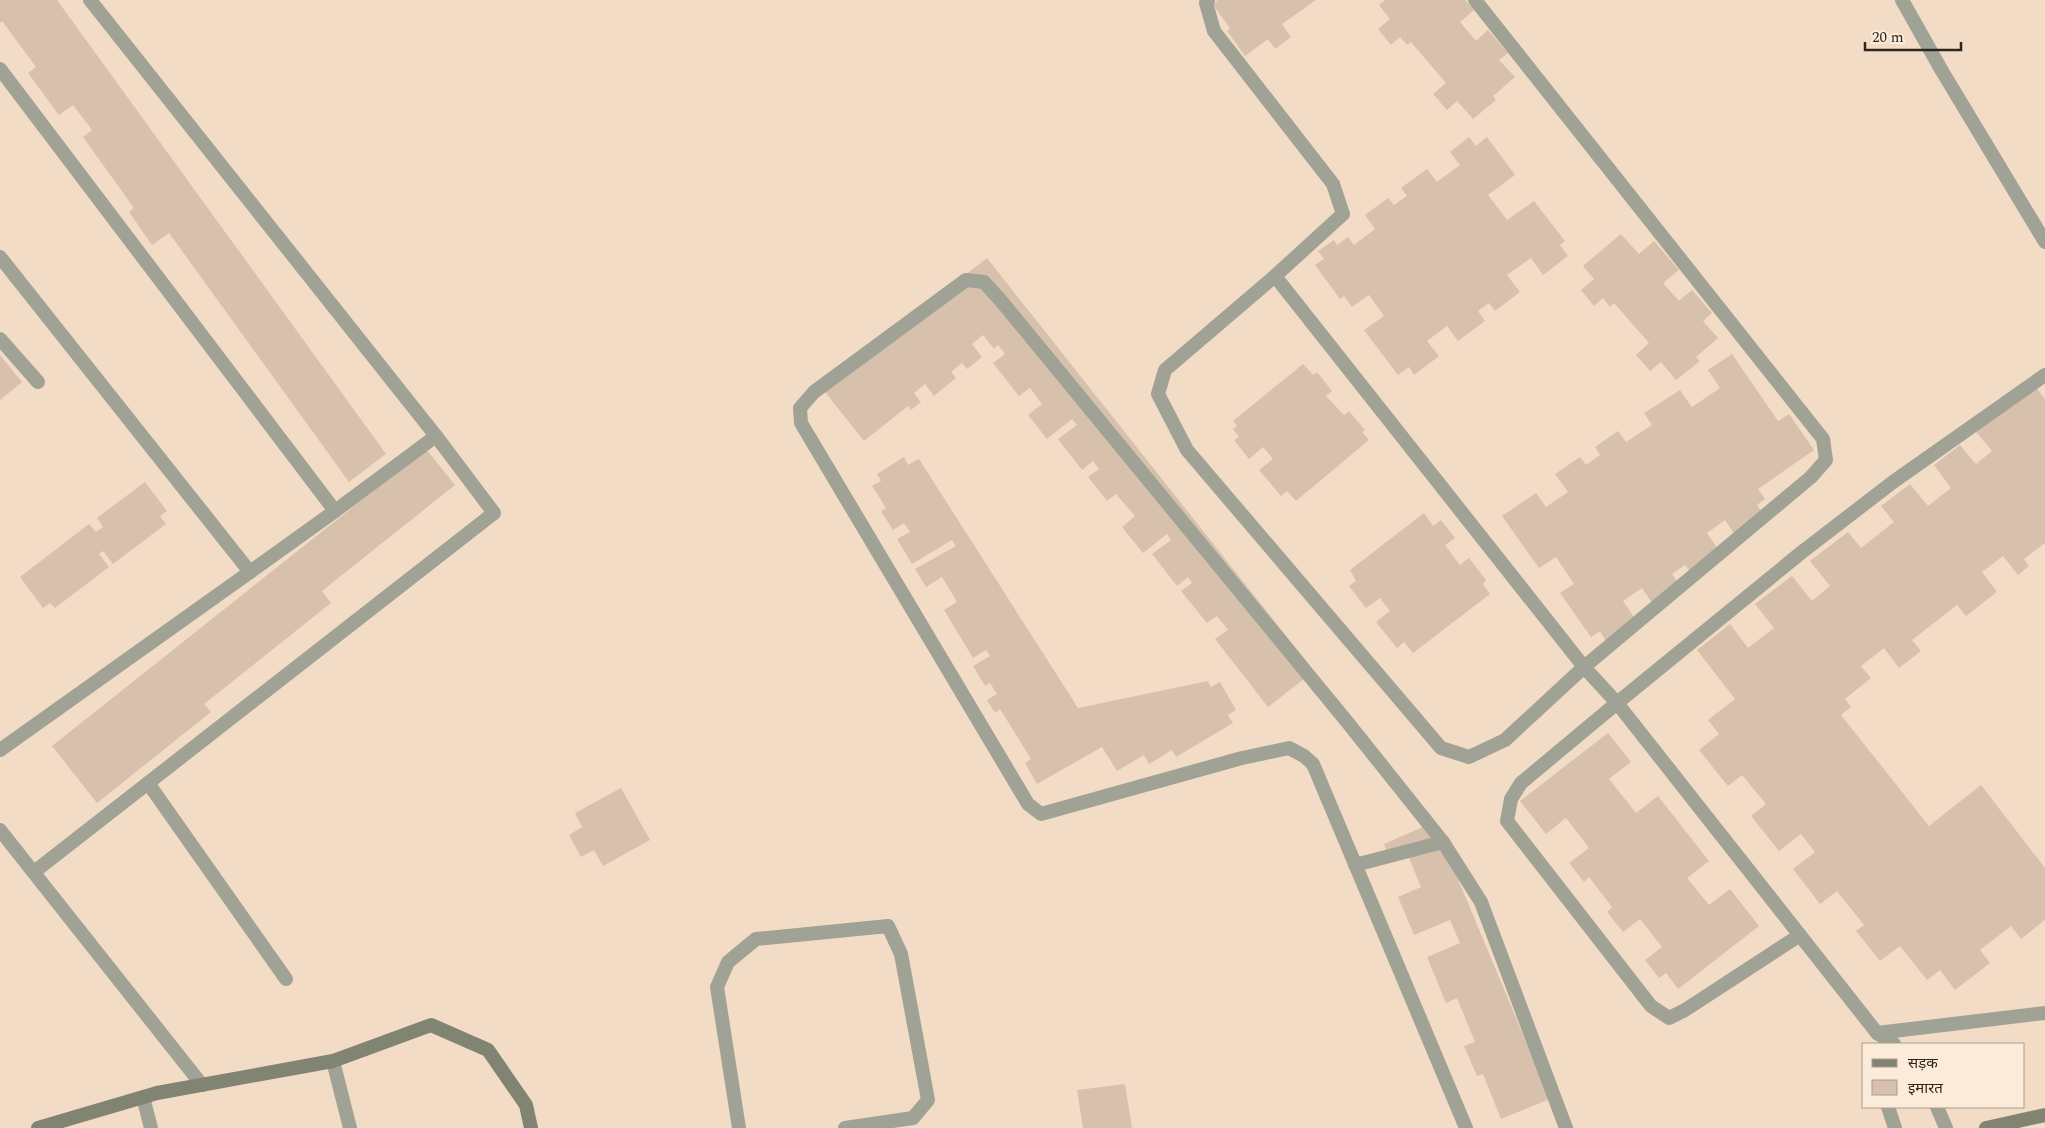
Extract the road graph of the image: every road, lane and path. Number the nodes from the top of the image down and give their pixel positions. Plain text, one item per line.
1 (90, 0) edge
2 (1208, 0) edge
3 (1475, 0) edge
4 (1902, 0) edge
5 (0, 70) edge
6 (2045, 242) edge
7 (0, 257) edge
8 (1276, 276) junction
9 (0, 339) edge
10 (2045, 375) edge
11 (38, 382) dead end
12 (436, 436) junction
13 (335, 511) junction
14 (250, 572) junction
15 (1584, 667) junction
16 (1617, 703) junction
17 (0, 750) edge
18 (148, 783) junction
19 (0, 830) edge
20 (1443, 842) junction
21 (1355, 865) junction
22 (34, 872) junction
23 (1800, 935) junction
24 (286, 979) dead end
25 (2045, 1013) edge
26 (1877, 1039) edge
27 (1891, 1043) edge
28 (333, 1061) junction
29 (202, 1085) junction
30 (143, 1097) junction
31 (1888, 1108) edge
32 (1937, 1108) edge
33 (2045, 1115) edge
34 (38, 1128) edge
35 (151, 1128) edge
36 (350, 1128) edge
37 (531, 1128) edge
38 (739, 1128) edge
39 (845, 1128) edge
40 (1466, 1128) edge
41 (1566, 1128) edge
42 (1895, 1128) edge
43 (1946, 1128) edge
44 (1986, 1128) edge

1 - 12 street
2 - 8 street
3 - 15 street
4 - 6 street
5 - 13 street
7 - 14 street
8 - 15 street
8 - 15 street
9 - 11 street
10 - 16 street
12 - 13 street
12 - 18 street
13 - 14 street
14 - 17 street
15 - 16 street
16 - 23 street
16 - 23 street
18 - 22 street
18 - 24 street
19 - 22 street
20 - 21 street
20 - 21 street
20 - 41 street
21 - 40 street
22 - 29 street
23 - 26 street
25 - 26 street
26 - 27 street
28 - 29 main road
28 - 36 street
28 - 37 main road
29 - 30 main road
30 - 34 main road
30 - 35 street
31 - 42 street
32 - 43 street
33 - 44 main road
38 - 39 street

